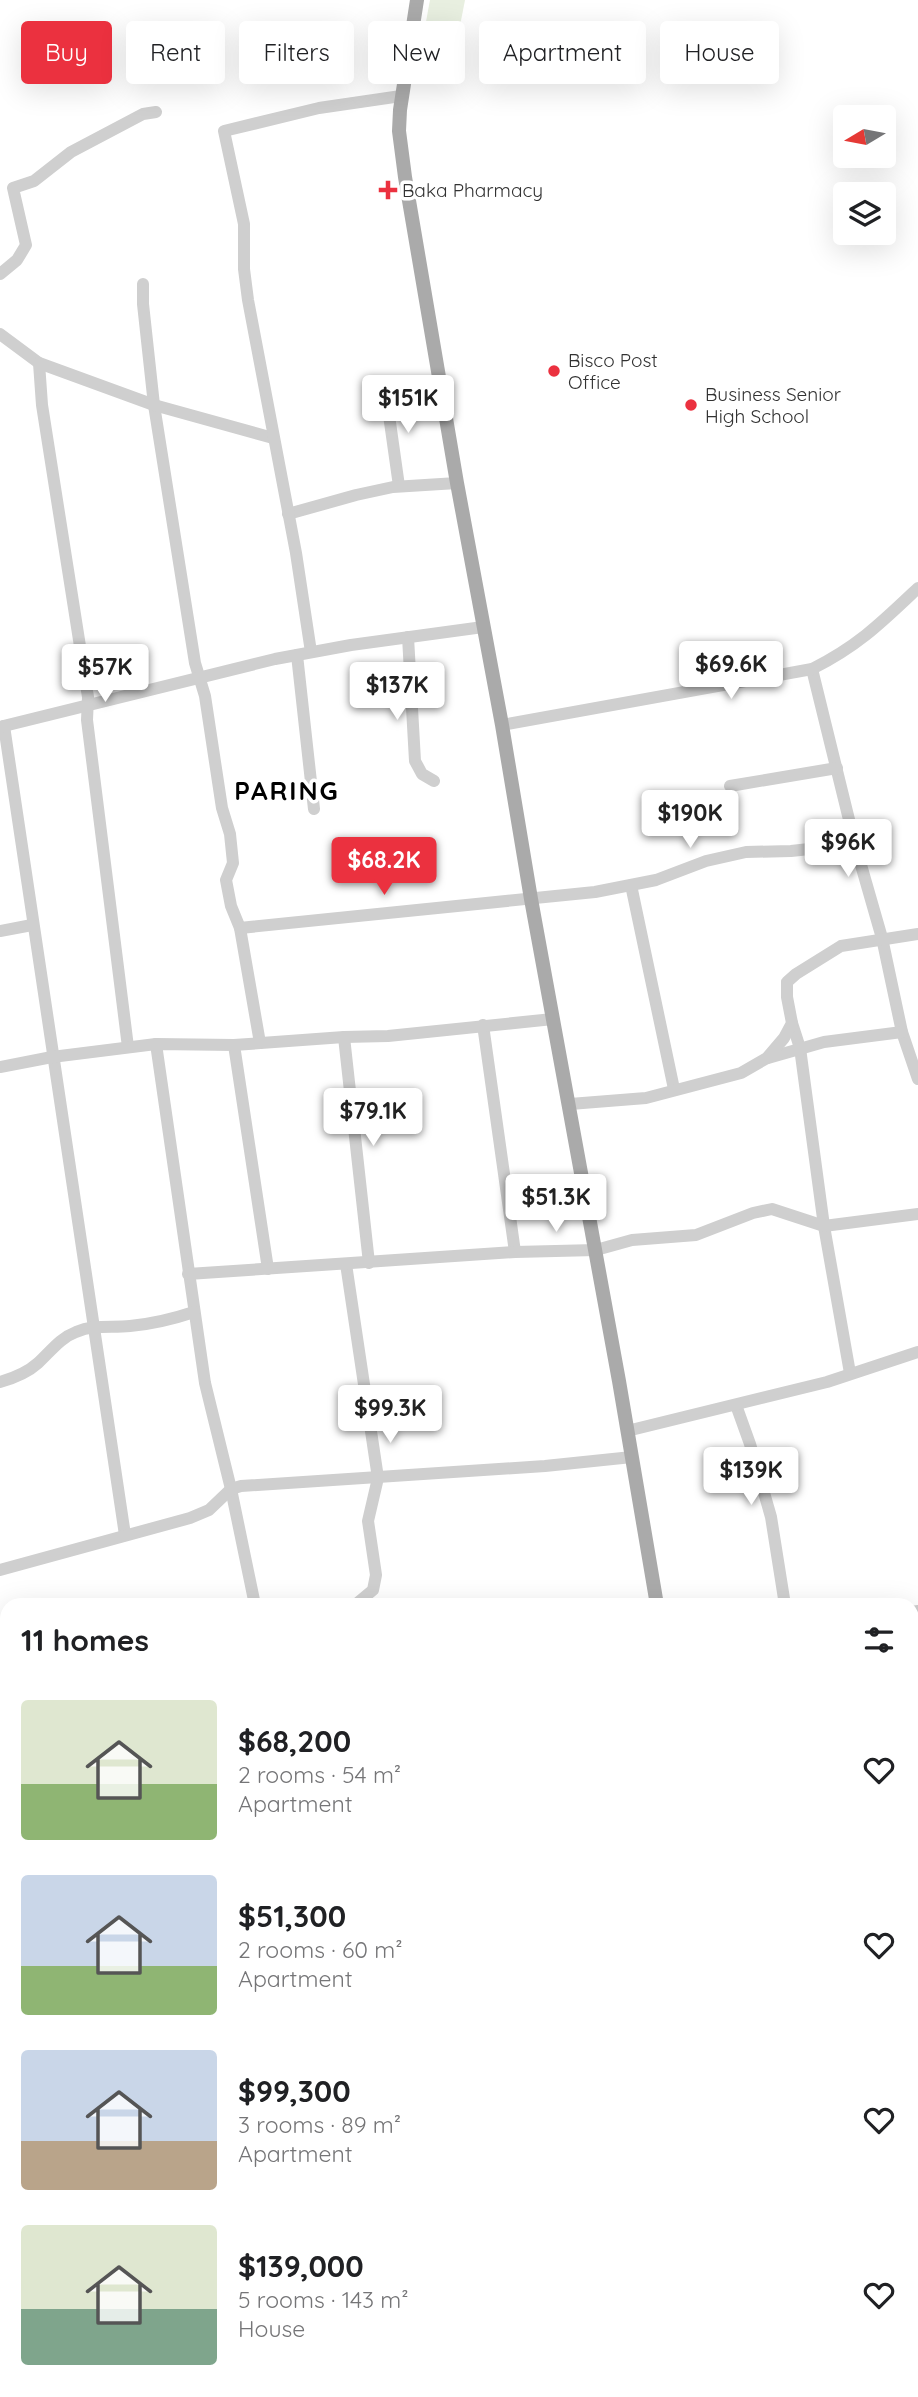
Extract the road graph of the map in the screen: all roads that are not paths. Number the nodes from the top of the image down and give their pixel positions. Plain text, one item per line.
1 (417, 0) edge
2 (401, 96) junction
3 (156, 112) dead end
4 (0, 274) edge
5 (143, 284) dead end
6 (0, 334) edge
7 (39, 363) junction
8 (385, 387) dead end
9 (155, 405) junction
10 (274, 438) junction
11 (457, 483) junction
12 (399, 486) junction
13 (288, 514) junction
14 (918, 588) edge
15 (483, 627) junction
16 (408, 637) junction
17 (311, 652) junction
18 (297, 655) junction
19 (812, 669) junction
20 (200, 677) junction
21 (88, 705) junction
22 (502, 725) junction
23 (2, 727) edge
24 (837, 768) junction
25 (434, 781) dead end
26 (730, 786) dead end
27 (314, 808) dead end
28 (855, 844) junction
29 (631, 885) junction
30 (531, 899) junction
31 (32, 925) junction
32 (240, 928) junction
33 (0, 931) edge
34 (918, 934) edge
35 (882, 938) junction
36 (553, 1018) junction
37 (792, 1023) junction
38 (483, 1024) junction
39 (902, 1032) junction
40 (344, 1037) junction
41 (260, 1043) junction
42 (156, 1044) junction
43 (234, 1045) junction
44 (128, 1047) junction
45 (800, 1048) junction
46 (52, 1057) junction
47 (767, 1058) junction
48 (0, 1067) edge
49 (918, 1079) edge
50 (674, 1089) junction
51 (570, 1104) junction
52 (918, 1214) edge
53 (824, 1226) junction
54 (596, 1250) junction
55 (515, 1252) junction
56 (369, 1263) junction
57 (346, 1264) junction
58 (268, 1269) junction
59 (188, 1274) junction
60 (194, 1312) junction
61 (92, 1327) junction
62 (918, 1352) edge
63 (850, 1373) junction
64 (0, 1382) edge
65 (736, 1405) junction
66 (627, 1431) junction
67 (632, 1457) junction
68 (378, 1478) junction
69 (231, 1489) junction
70 (125, 1535) junction
71 (0, 1570) edge
72 (254, 1598) edge
73 (363, 1598) edge
74 (656, 1598) edge
75 (784, 1598) edge

1 - 2 main road
2 - 10 street
2 - 11 main road
3 - 4 street
5 - 9 street
6 - 7 street
7 - 9 street
7 - 21 street
8 - 12 street
9 - 10 street
9 - 20 street
10 - 13 street
11 - 12 street
11 - 15 main road
12 - 13 street
13 - 17 street
14 - 19 street
15 - 16 street
15 - 22 main road
16 - 17 street
16 - 25 street
17 - 18 street
18 - 20 street
18 - 27 street
19 - 22 street
19 - 24 street
20 - 21 street
20 - 32 street
21 - 23 street
21 - 44 street
22 - 30 main road
23 - 31 street
24 - 26 street
24 - 28 street
28 - 29 street
28 - 35 street
29 - 30 street
29 - 50 street
30 - 32 street
30 - 36 main road
31 - 33 street
31 - 46 street
32 - 41 street
34 - 35 street
35 - 37 street
35 - 39 street
36 - 38 street
36 - 51 main road
37 - 45 street
37 - 47 street
38 - 40 street
38 - 55 street
39 - 45 street
39 - 49 street
40 - 41 street
40 - 56 street
41 - 43 street
42 - 43 street
42 - 44 street
42 - 59 street
43 - 58 street
44 - 46 street
45 - 47 street
45 - 53 street
46 - 48 street
46 - 61 street
47 - 50 street
50 - 51 street
51 - 54 main road
52 - 53 street
53 - 54 street
53 - 63 street
54 - 55 street
54 - 66 main road
55 - 56 street
56 - 57 street
57 - 58 street
57 - 68 street
58 - 59 street
59 - 60 street
60 - 61 street
60 - 69 street
61 - 64 street
61 - 70 street
62 - 63 street
63 - 65 street
65 - 66 street
65 - 75 street
66 - 67 main road
67 - 68 street
67 - 74 main road
68 - 69 street
68 - 73 street
69 - 70 street
69 - 72 street
70 - 71 street

